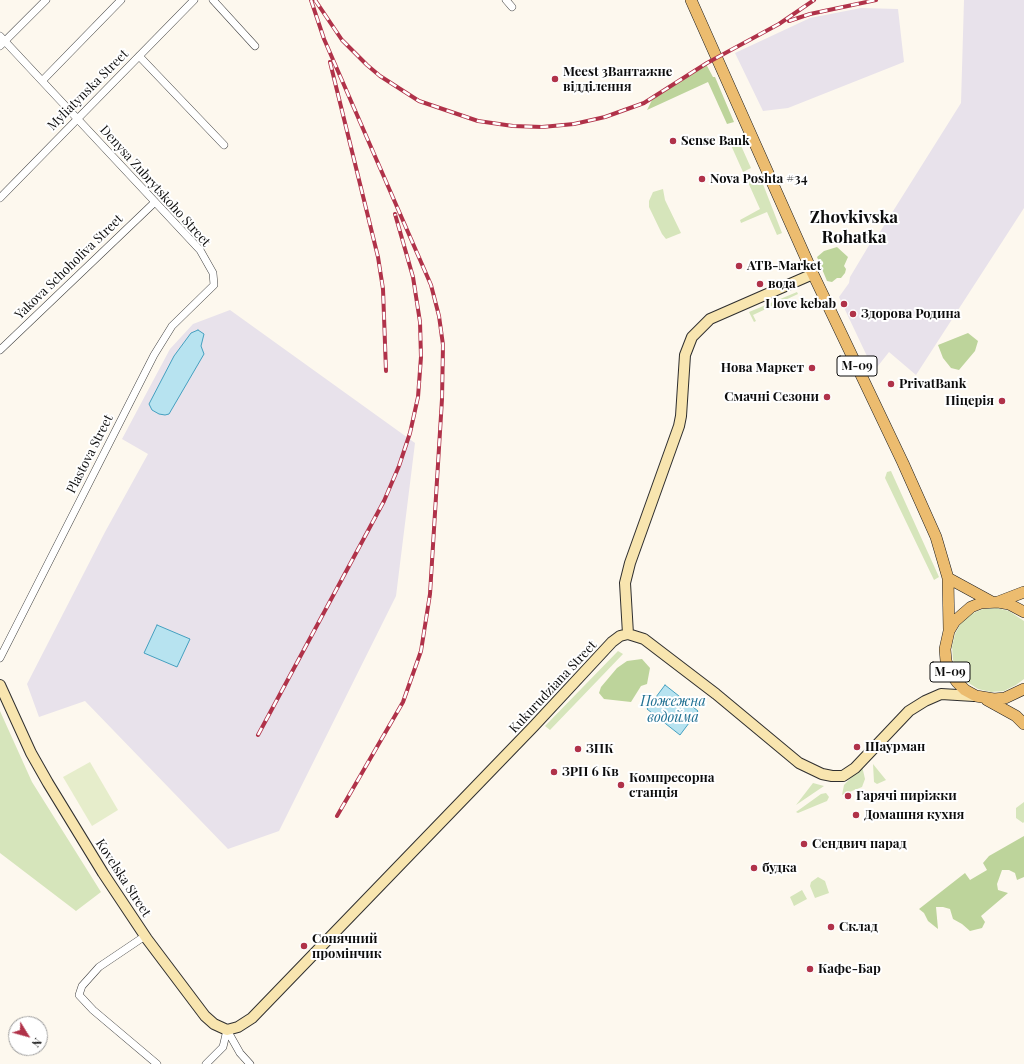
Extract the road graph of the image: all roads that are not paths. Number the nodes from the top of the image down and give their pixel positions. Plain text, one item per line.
1 (46, 0) edge
2 (121, 0) edge
3 (194, 0) edge
4 (213, 0) edge
5 (506, 0) edge
6 (691, 0) edge
7 (512, 7) dead end
8 (2, 41) edge
9 (255, 46) dead end
10 (139, 56) junction
11 (42, 81) junction
12 (77, 118) junction
13 (224, 145) dead end
14 (0, 198) edge
15 (155, 202) junction
16 (213, 273) joint
17 (813, 274) junction
18 (0, 350) edge
19 (948, 578) junction
20 (1024, 592) edge
21 (995, 602) junction
22 (1024, 612) edge
23 (949, 631) junction
24 (628, 634) junction
25 (0, 658) edge
26 (0, 685) edge
27 (1024, 689) edge
28 (979, 697) junction
29 (1024, 724) edge
30 (145, 936) junction
31 (227, 1030) junction
32 (157, 1064) edge
33 (206, 1064) edge
34 (250, 1064) edge

1 - 8 street
2 - 11 street
3 - 10 street, Myliatynska Street
4 - 9 street
5 - 7 street
6 - 17 main road, М-09
8 - 11 street, Denysa Zubrytskoho Street
10 - 12 street, Myliatynska Street
10 - 13 street
11 - 12 street, Denysa Zubrytskoho Street
12 - 14 street, Myliatynska Street
12 - 15 street, Denysa Zubrytskoho Street
15 - 16 street, Denysa Zubrytskoho Street
15 - 18 street, Yakova Schoholiva Street
16 - 25 street, Plastova Street
17 - 19 main road, М-09
17 - 24 main road
19 - 21 main road
19 - 23 main road, М-09
20 - 21 main road
21 - 22 main road
21 - 23 main road
23 - 28 main road, М-09
24 - 28 main road
24 - 31 main road, Kukurudziana Street
26 - 30 main road, Kovelska Street
27 - 28 main road
28 - 29 main road, М-09
30 - 31 main road, Kovelska Street
30 - 32 street
31 - 33 street
31 - 34 street

